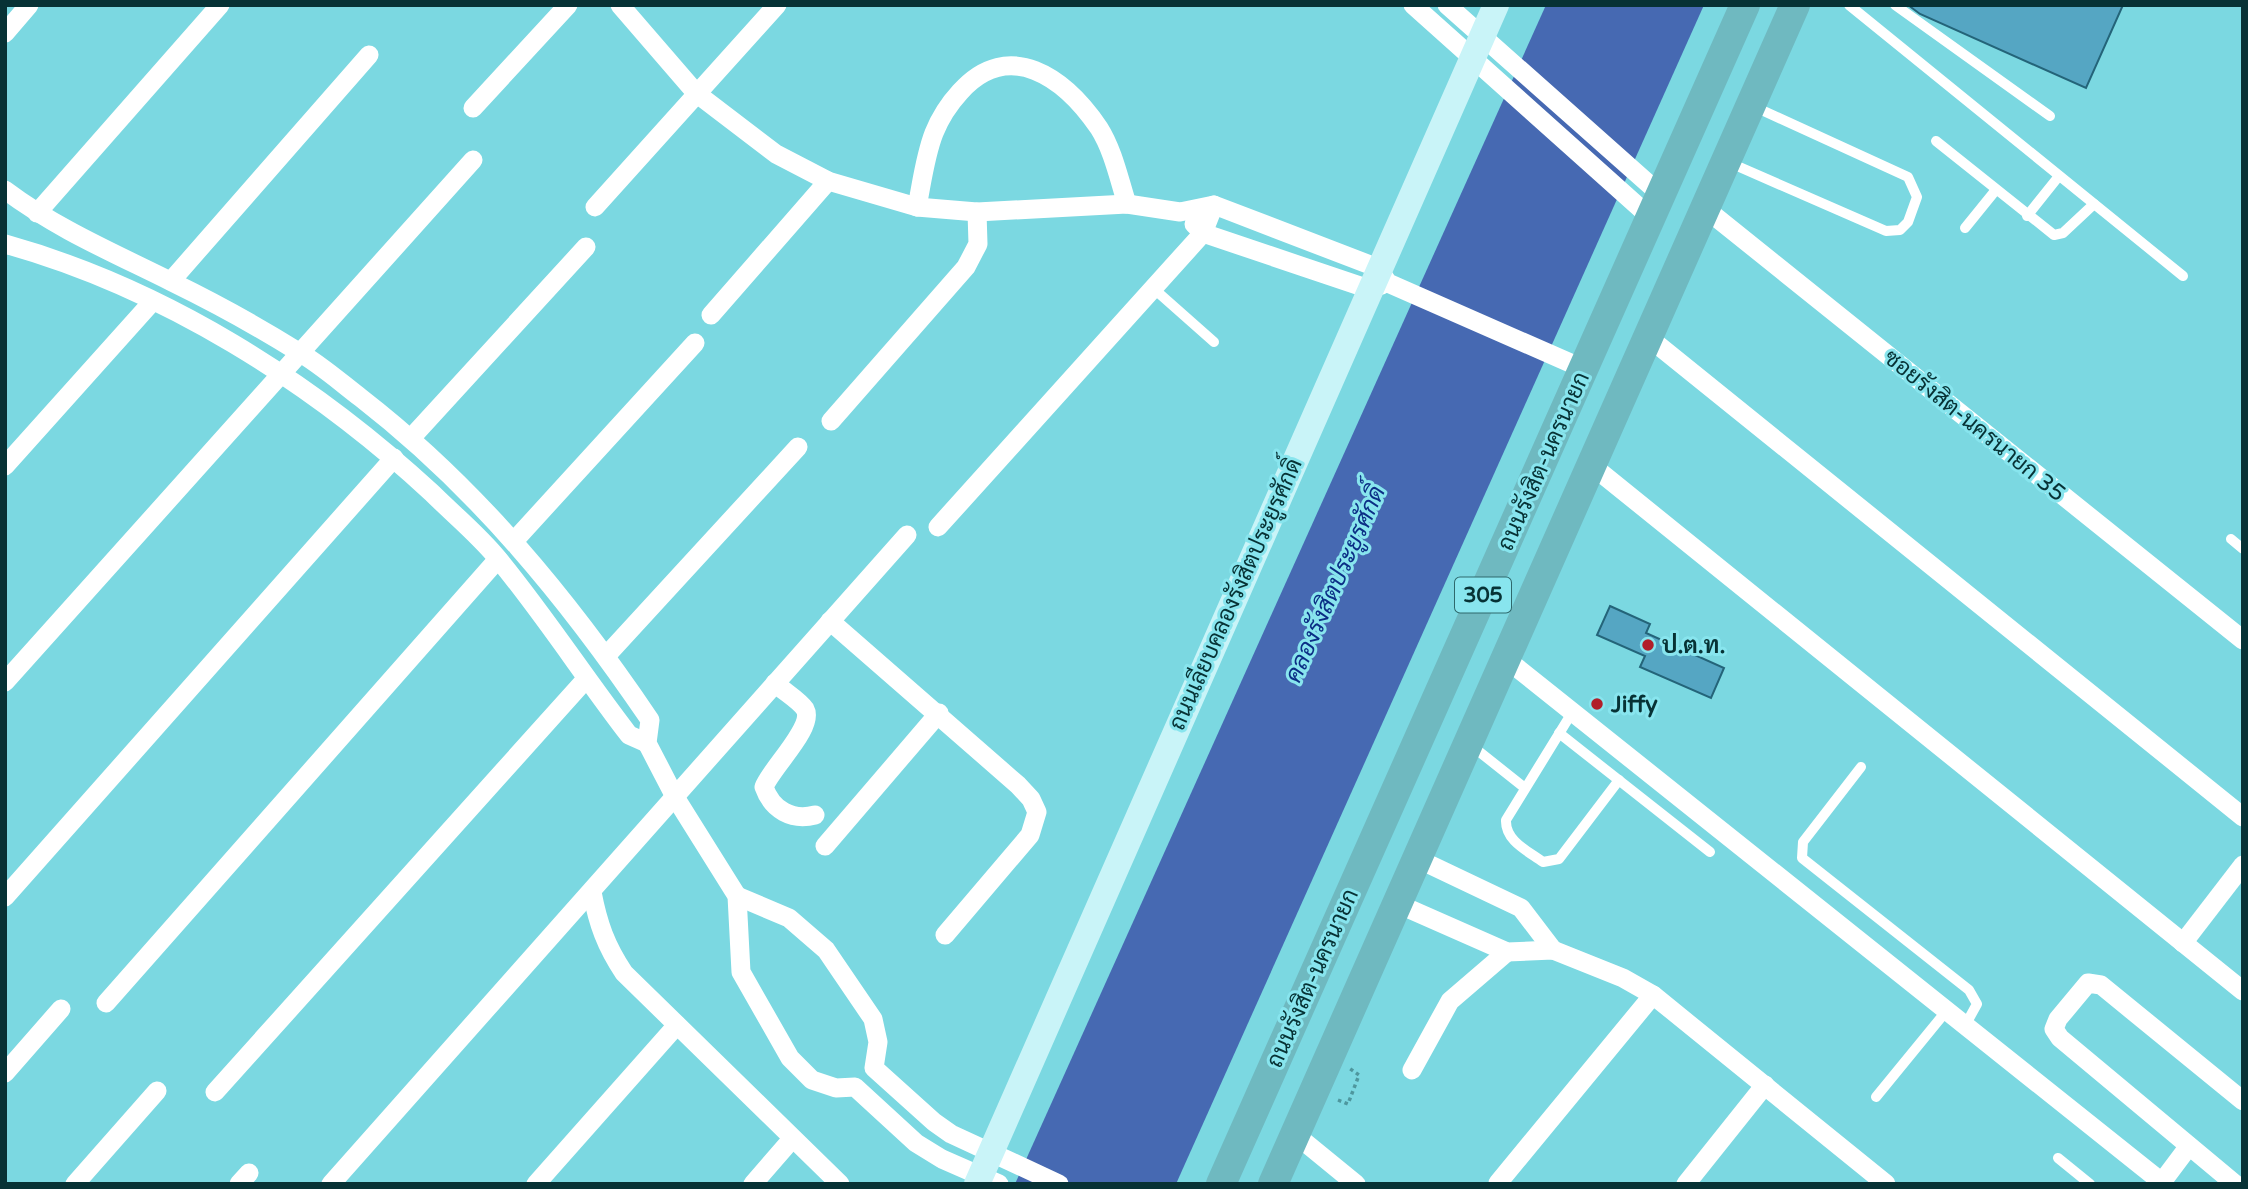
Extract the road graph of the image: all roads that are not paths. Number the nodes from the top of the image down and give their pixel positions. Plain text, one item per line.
1 (29, 5) edge
2 (220, 5) edge
3 (568, 5) edge
4 (621, 5) edge
5 (777, 5) edge
6 (1413, 5) edge
7 (1447, 5) edge
8 (1496, 5) edge
9 (1745, 5) edge
10 (1795, 5) edge
11 (1849, 5) edge
12 (1895, 5) edge
13 (5, 33) edge
14 (1477, 47) junction
15 (369, 55) dead end
16 (696, 93) junction
17 (1751, 105) junction
18 (473, 108) dead end
19 (2050, 117) dead end
20 (1936, 141) dead end
21 (473, 160) dead end
22 (1726, 162) junction
23 (2059, 176) junction
24 (828, 181) junction
25 (5, 190) edge
26 (1994, 191) junction
27 (1646, 198) junction
28 (1126, 204) junction
29 (2094, 204) junction
30 (1214, 205) junction
31 (917, 206) junction
32 (595, 207) dead end
33 (1707, 210) junction
34 (977, 212) junction
35 (1180, 212) junction
36 (37, 213) junction
37 (2027, 216) junction
38 (1965, 228) dead end
39 (1203, 233) junction
40 (6, 244) edge
41 (586, 247) dead end
42 (2183, 276) dead end
43 (1378, 280) junction
44 (171, 281) junction
45 (1153, 288) junction
46 (152, 302) junction
47 (711, 315) dead end
48 (1648, 337) junction
49 (1214, 342) dead end
50 (695, 343) dead end
51 (300, 352) junction
52 (1571, 364) junction
53 (281, 374) junction
54 (831, 421) dead end
55 (412, 438) junction
56 (798, 447) dead end
57 (394, 458) junction
58 (1590, 464) junction
59 (5, 466) edge
60 (938, 527) dead end
61 (907, 535) dead end
62 (2231, 539) dead end
63 (514, 541) junction
64 (2243, 549) edge
65 (498, 559) junction
66 (830, 621) junction
67 (2243, 640) edge
68 (606, 656) junction
69 (1506, 659) junction
70 (586, 679) junction
71 (5, 682) edge
72 (775, 683) junction
73 (1573, 711) junction
74 (939, 713) junction
75 (1559, 733) junction
76 (647, 743) junction
77 (1468, 744) junction
78 (1861, 767) dead end
79 (1619, 780) junction
80 (1525, 788) junction
81 (675, 797) junction
82 (815, 815) dead end
83 (2243, 817) edge
84 (825, 846) dead end
85 (1710, 852) dead end
86 (1418, 859) junction
87 (2243, 865) edge
88 (592, 892) junction
89 (737, 896) junction
90 (5, 897) edge
91 (1398, 904) junction
92 (945, 935) dead end
93 (2183, 943) junction
94 (1553, 950) junction
95 (1507, 952) junction
96 (2243, 991) edge
97 (1653, 995) junction
98 (106, 1003) dead end
99 (61, 1009) dead end
100 (1948, 1009) junction
101 (1966, 1024) junction
102 (677, 1025) junction
103 (874, 1068) junction
104 (1412, 1070) dead end
105 (5, 1073) edge
106 (1765, 1085) junction
107 (855, 1087) junction
108 (157, 1091) dead end
109 (215, 1092) dead end
110 (1876, 1097) dead end
111 (2243, 1101) edge
112 (1296, 1135) junction
113 (792, 1139) junction
114 (2189, 1146) junction
115 (2058, 1158) dead end
116 (987, 1174) edge
117 (1878, 1181) edge
118 (1277, 1182) edge
119 (1498, 1183) edge
120 (2163, 1183) edge
121 (75, 1184) edge
122 (331, 1184) edge
123 (536, 1184) edge
124 (753, 1184) edge
125 (840, 1184) edge
126 (1059, 1184) edge
127 (1221, 1184) edge
128 (1356, 1184) edge
129 (1686, 1184) edge
130 (2090, 1184) edge
131 (2235, 1184) edge

1 - 13 street
2 - 36 street
3 - 18 street
4 - 16 street
5 - 16 street
6 - 14 street
7 - 14 street
8 - 14 street, ถนนเลียบคลองรังสิตประยูรศักดิ์
9 - 27 main road, ถนนรังสิต-นครนายก / 305
10 - 17 main road, ถนนรังสิต-นครนายก / 305
11 - 23 lane
12 - 19 lane
14 - 27 street
14 - 27 street
14 - 43 street, ถนนเลียบคลองรังสิตประยูรศักดิ์
15 - 44 street
16 - 24 street
16 - 32 street
17 - 22 main road, ถนนรังสิต-นครนายก / 305
17 - 22 lane
20 - 26 lane
21 - 51 street
22 - 33 main road, ถนนรังสิต-นครนายก / 305
23 - 29 lane
23 - 37 lane
24 - 31 street
24 - 47 street
25 - 36 street
26 - 37 lane
26 - 38 lane
27 - 52 main road, ถนนรังสิต-นครนายก / 305
28 - 31 street
28 - 34 street
28 - 35 street
29 - 37 lane
29 - 42 lane
30 - 35 street
30 - 39 street
30 - 43 street
31 - 34 street
33 - 48 main road, ถนนรังสิต-นครนายก / 305
33 - 67 street, ซอยรังสิต-นครนายก 35
34 - 54 street
35 - 39 street
36 - 44 street
39 - 43 street
39 - 45 street
40 - 46 street
41 - 55 street
43 - 52 street
43 - 116 street, ถนนเลียบคลองรังสิตประยูรศักดิ์
44 - 51 street
45 - 49 lane
45 - 60 street
46 - 53 street
46 - 59 street
48 - 58 main road, ถนนรังสิต-นครนายก / 305
48 - 83 street
50 - 63 street
51 - 53 street
51 - 55 street
52 - 127 main road, ถนนรังสิต-นครนายก / 305
53 - 57 street
53 - 71 street
55 - 63 street
56 - 68 street
57 - 65 street
57 - 90 street
58 - 69 main road, ถนนรังสิต-นครนายก / 305
58 - 93 street
61 - 66 street
62 - 64 lane
63 - 68 street
65 - 70 street
65 - 98 street
66 - 72 street
66 - 74 street
68 - 76 street
69 - 73 street
69 - 77 main road, ถนนรังสิต-นครนายก / 305
70 - 76 street
70 - 109 street
72 - 81 street
72 - 82 street
73 - 75 lane
73 - 100 street
74 - 84 street
74 - 92 street
75 - 79 lane
75 - 80 lane
76 - 81 street
77 - 80 lane
77 - 86 main road, ถนนรังสิต-นครนายก / 305
78 - 101 lane
79 - 80 lane
79 - 85 lane
81 - 88 street
81 - 89 street
86 - 91 main road, ถนนรังสิต-นครนายก / 305
86 - 94 street
87 - 93 street
88 - 102 street
88 - 122 street
89 - 103 street
89 - 107 street
91 - 95 street
91 - 112 main road, ถนนรังสิต-นครนายก / 305
93 - 96 street
94 - 95 street
94 - 97 street
95 - 104 street
97 - 106 street
97 - 119 street
99 - 105 street
100 - 101 street
100 - 110 lane
101 - 120 street
102 - 113 street
102 - 123 street
103 - 107 street
103 - 116 street
106 - 117 street
106 - 129 street
107 - 116 street
108 - 121 street
111 - 114 street
112 - 118 main road, ถนนรังสิต-นครนายก / 305
112 - 128 street
113 - 124 street
113 - 125 street
114 - 120 street
114 - 131 street
115 - 130 lane
116 - 126 street

